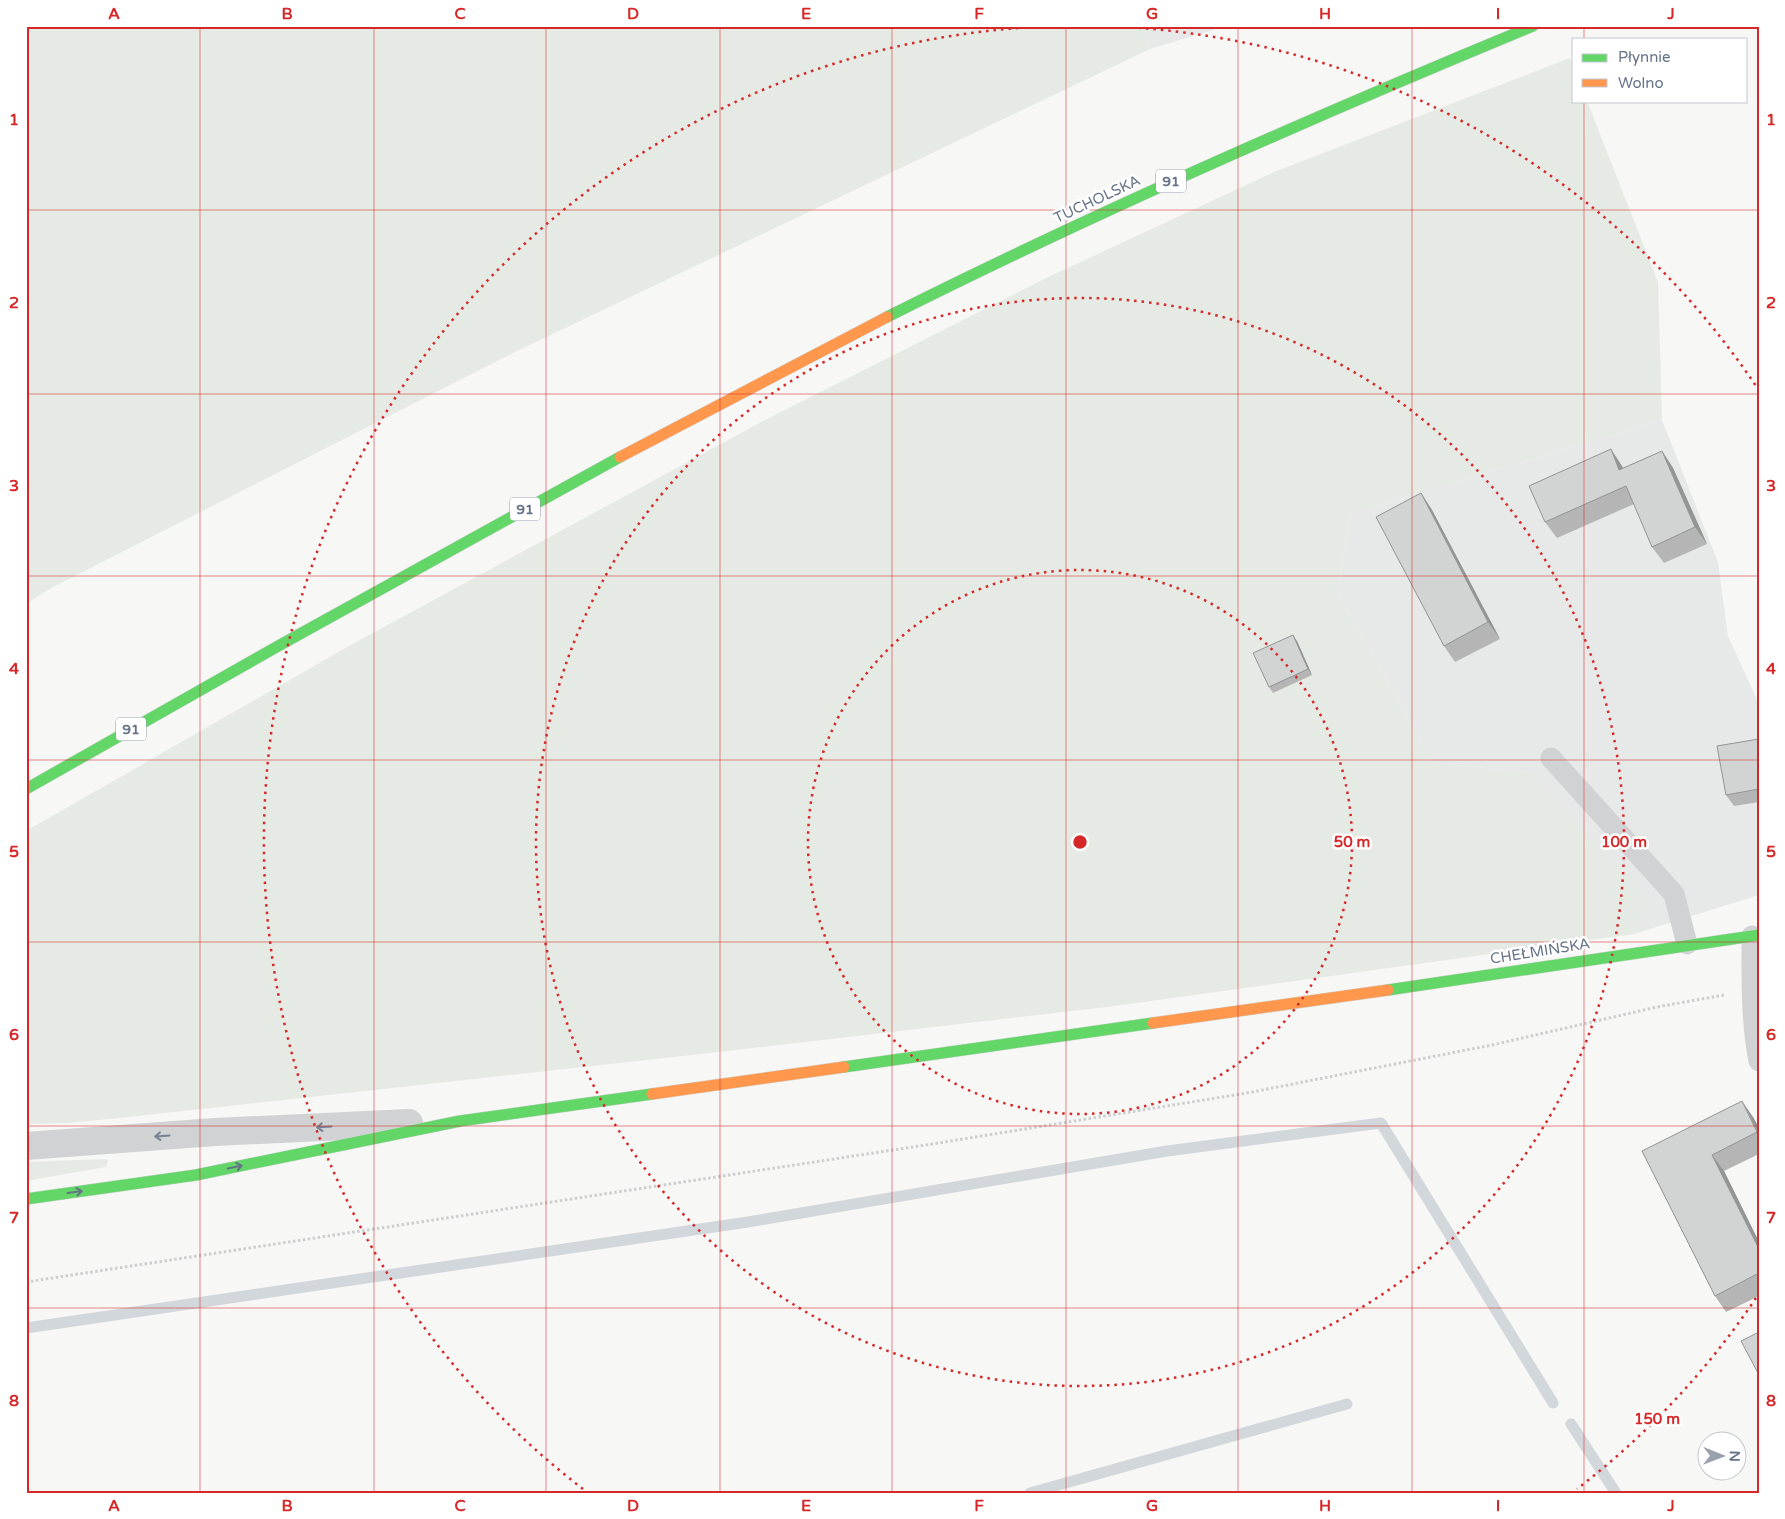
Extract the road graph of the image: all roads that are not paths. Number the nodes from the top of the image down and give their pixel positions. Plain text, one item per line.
1 (1533, 26) edge
2 (1551, 758) dead end
3 (26, 789) edge
4 (1755, 935) edge
5 (1686, 944) junction
6 (1759, 1061) edge
7 (460, 1121) junction
8 (26, 1146) edge
9 (26, 1199) edge

1 - 3 street, TUCHOLSKA / 91
2 - 5 lane
4 - 5 street, CHEŁMIŃSKA
4 - 6 lane
5 - 7 street, CHEŁMIŃSKA
7 -> 8 street
9 -> 7 street, CHEŁMIŃSKA

